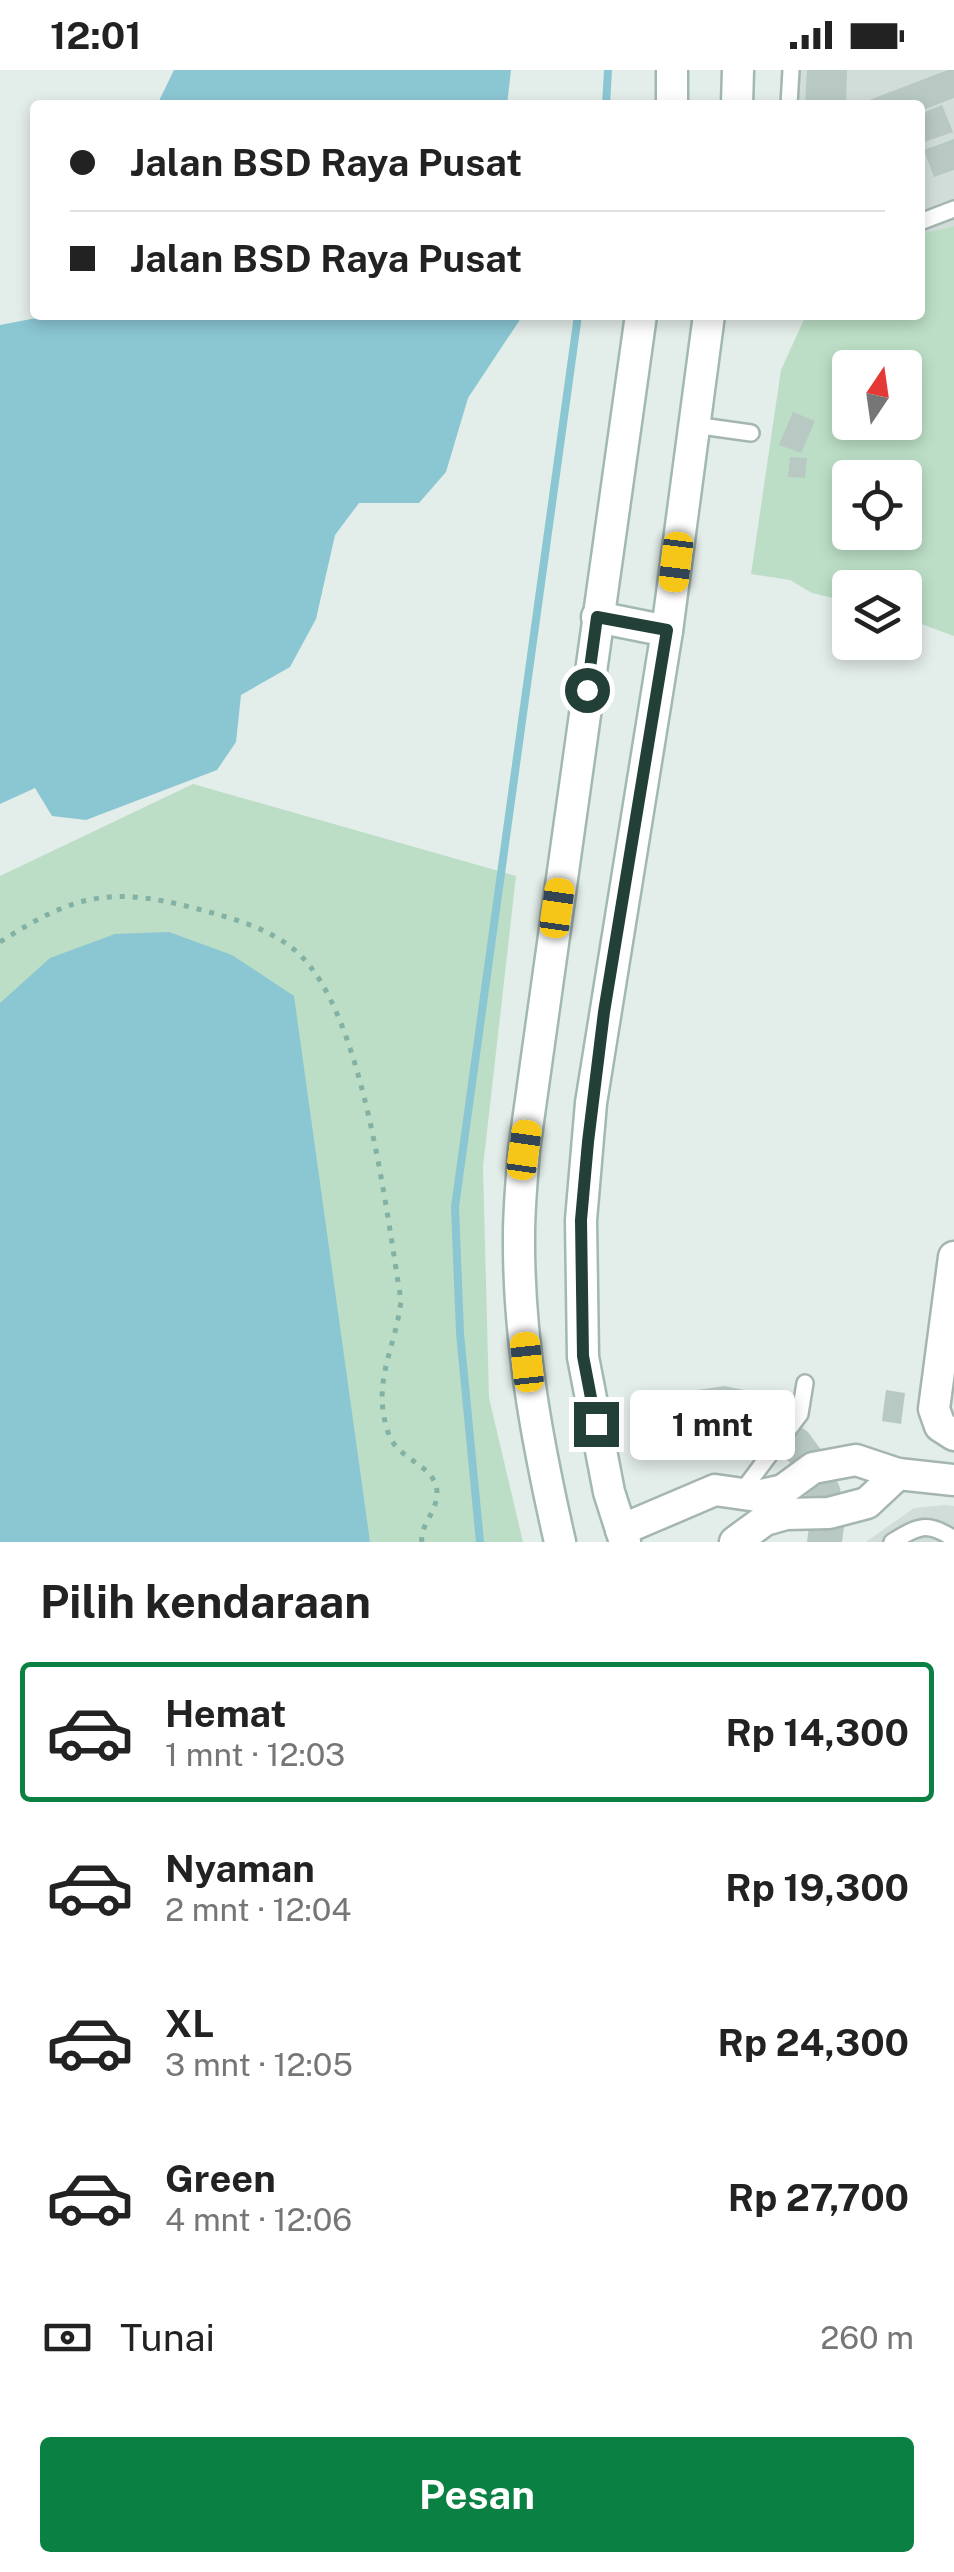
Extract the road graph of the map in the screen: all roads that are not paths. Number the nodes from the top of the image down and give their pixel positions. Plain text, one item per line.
1 (672, 70) edge
2 (738, 70) edge
3 (791, 70) edge
4 (672, 100) edge
5 (737, 100) edge
6 (789, 100) edge
7 (954, 208) edge
8 (925, 220) edge
9 (640, 320) edge
10 (708, 320) edge
11 (694, 425) junction
12 (752, 433) dead end
13 (597, 617) junction
14 (667, 630) junction
15 (954, 1257) edge
16 (949, 1334) edge
17 (805, 1383) dead end
18 (954, 1435) edge
19 (898, 1474) junction
20 (954, 1480) edge
21 (754, 1503) junction
22 (623, 1536) edge
23 (954, 1538) edge
24 (560, 1542) edge
25 (735, 1542) edge
26 (892, 1542) edge

1 - 4 main road
2 - 5 main road
3 - 6 lane
7 - 8 lane
9 - 13 main road
10 - 11 main road
11 - 12 lane
11 - 14 main road
13 - 14 main road
13 - 24 main road
14 - 22 main road
15 - 16 main road
16 - 18 main road
17 - 21 lane
19 - 20 main road
19 - 21 main road
19 - 21 main road
21 - 22 main road
21 - 25 main road
23 - 26 lane

